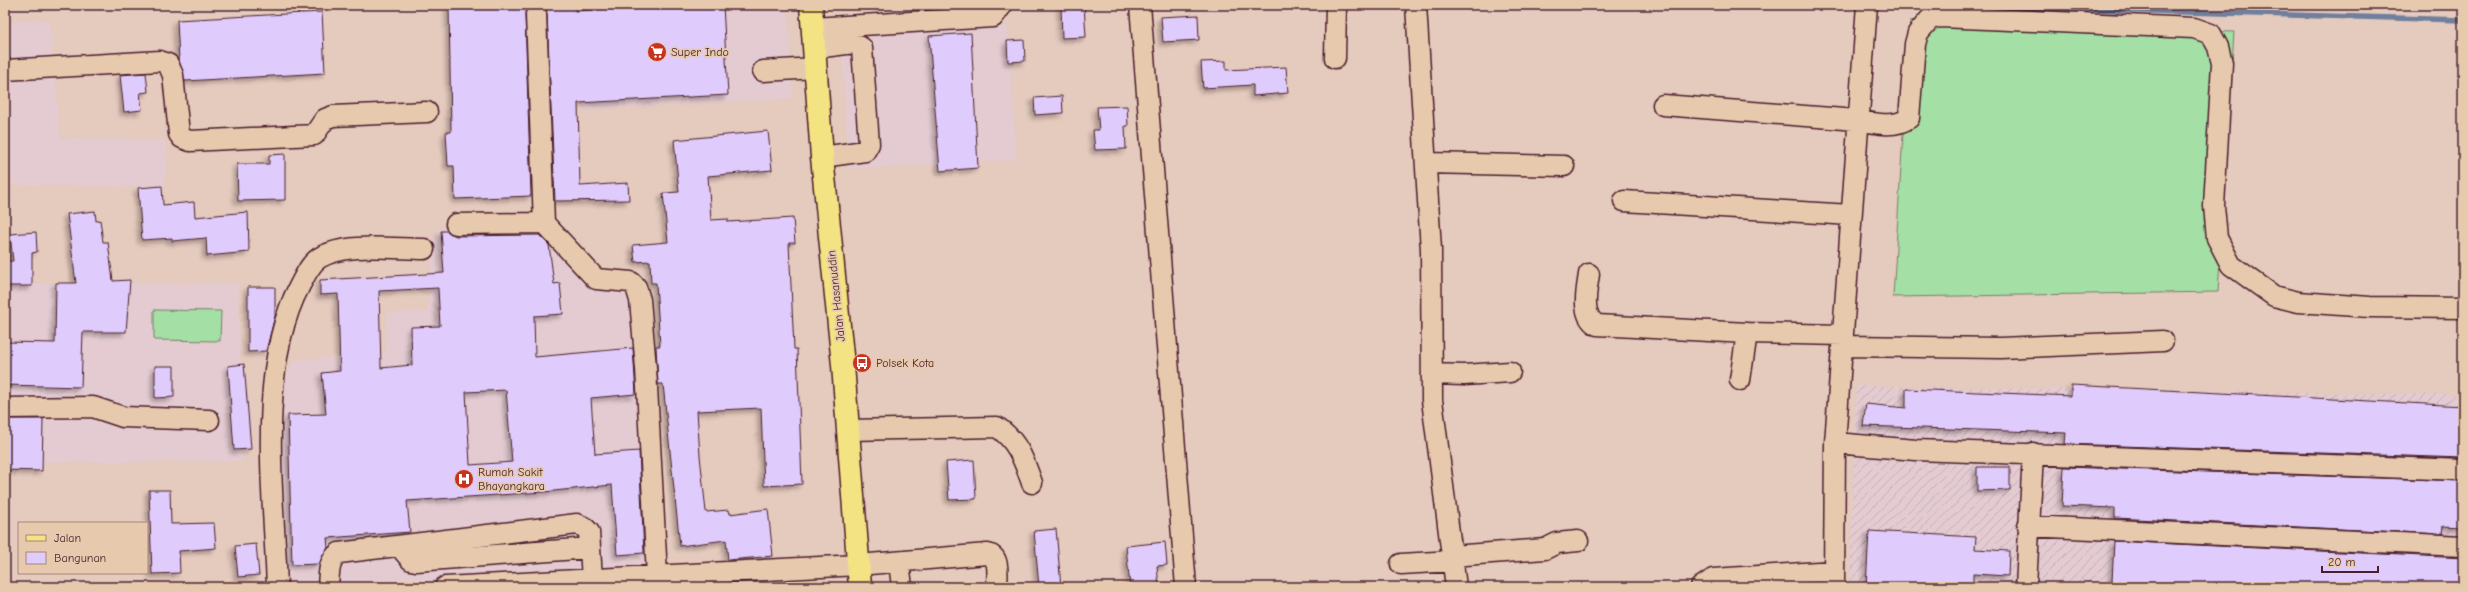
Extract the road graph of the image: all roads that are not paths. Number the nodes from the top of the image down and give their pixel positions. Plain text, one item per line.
1 (811, 5) edge
2 (1002, 5) edge
3 (1140, 5) edge
4 (1336, 5) edge
5 (1416, 5) edge
6 (1867, 5) edge
7 (536, 14) dead end
8 (815, 48) junction
9 (1336, 58) dead end
10 (5, 70) edge
11 (763, 71) dead end
12 (1663, 105) dead end
13 (427, 112) dead end
14 (1857, 120) junction
15 (822, 157) junction
16 (1426, 163) junction
17 (1564, 166) dead end
18 (1624, 201) dead end
19 (1851, 215) junction
20 (544, 223) junction
21 (456, 224) dead end
22 (424, 249) dead end
23 (1589, 274) dead end
24 (2463, 308) edge
25 (1747, 333) junction
26 (1843, 340) junction
27 (2163, 340) dead end
28 (1510, 372) dead end
29 (1432, 374) junction
30 (1740, 380) dead end
31 (5, 408) edge
32 (209, 420) dead end
33 (848, 430) junction
34 (1835, 444) junction
35 (2033, 453) junction
36 (2463, 470) edge
37 (1032, 483) dead end
38 (2028, 526) junction
39 (1578, 541) dead end
40 (2463, 546) edge
41 (1452, 559) junction
42 (899, 562) junction
43 (1401, 564) dead end
44 (858, 565) junction
45 (657, 576) junction
46 (592, 579) junction
47 (1834, 579) edge
48 (570, 584) edge
49 (277, 587) edge
50 (328, 587) edge
51 (445, 587) edge
52 (860, 587) edge
53 (902, 587) edge
54 (997, 587) edge
55 (1186, 587) edge
56 (1456, 587) edge
57 (1702, 587) edge
58 (2026, 587) edge

1 - 8 main road, Jalan Hasanuddin
2 - 8 street
3 - 55 street
4 - 9 street
5 - 16 street
6 - 14 street
7 - 20 street
8 - 11 street
8 - 15 main road, Jalan Hasanuddin
8 - 15 street
10 - 13 street
12 - 14 street
14 - 19 street
14 - 24 street
15 - 33 main road, Jalan Hasanuddin
16 - 17 street
16 - 29 street
18 - 19 street
19 - 26 street
20 - 21 street
20 - 45 street
22 - 49 street
23 - 25 street
25 - 26 street
25 - 30 street
26 - 27 street
26 - 34 street
28 - 29 street
29 - 41 street
31 - 32 street
33 - 37 street
33 - 44 main road, Jalan Hasanuddin
34 - 35 street
34 - 47 street
35 - 36 street
35 - 38 street
38 - 40 street
38 - 58 street
39 - 41 street
41 - 43 street
41 - 56 street
42 - 44 street
42 - 53 street
42 - 54 street
44 - 45 street
44 - 52 main road, Jalan Hasanuddin
45 - 46 street
46 - 48 street
46 - 50 street
47 - 57 street
48 - 51 street

